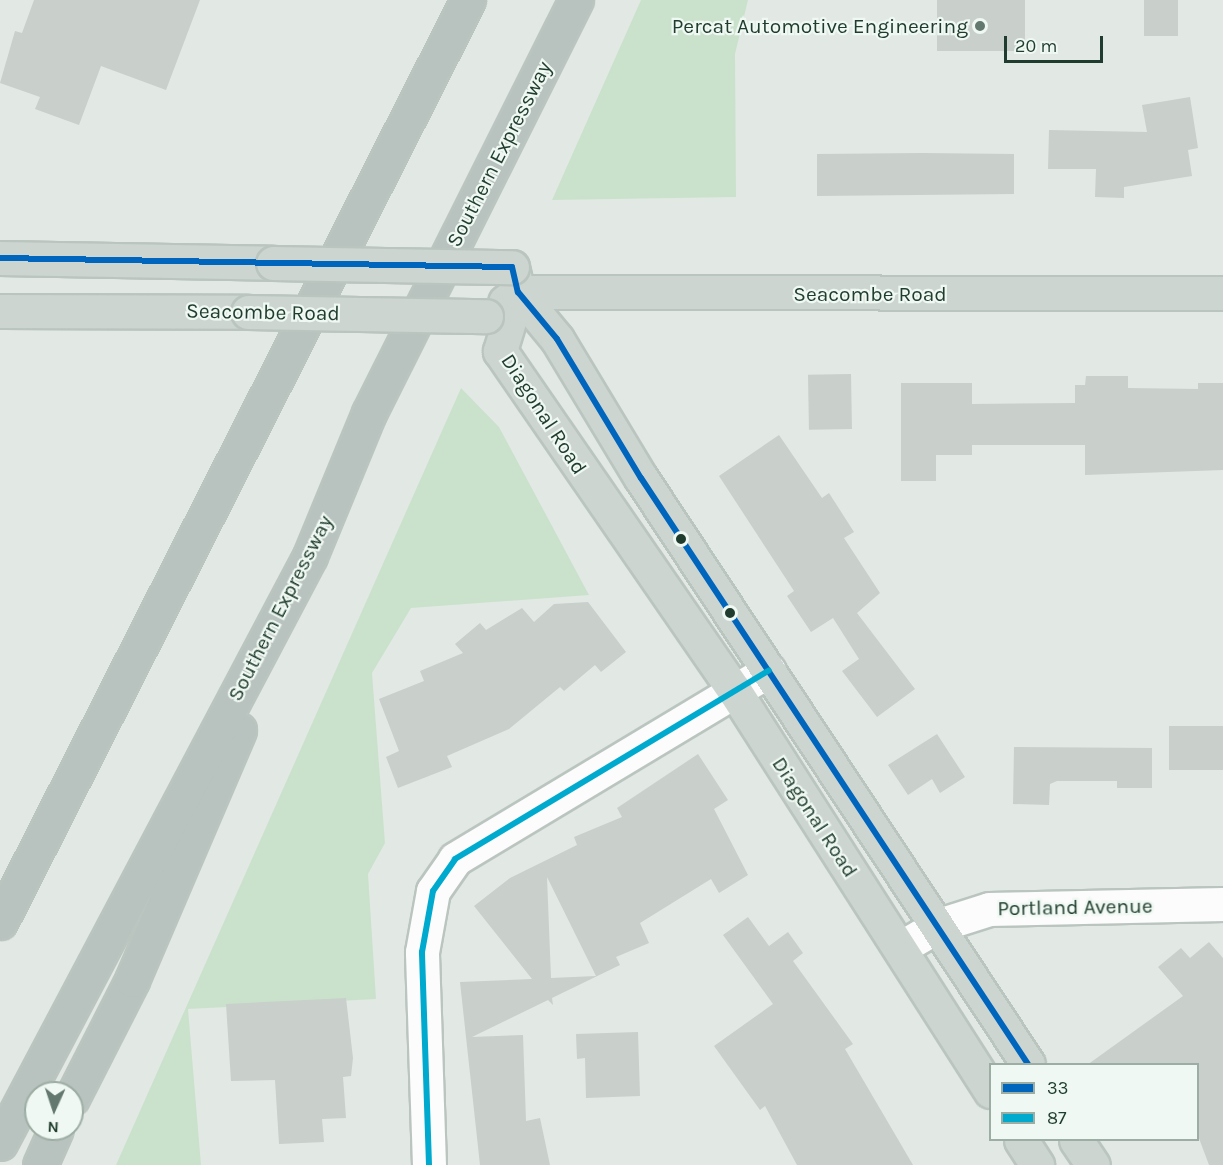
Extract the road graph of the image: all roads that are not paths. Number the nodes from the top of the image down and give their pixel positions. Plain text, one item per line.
1 (468, 0) edge
2 (576, 0) edge
3 (0, 258) edge
4 (515, 280) junction
5 (1223, 293) edge
6 (0, 310) edge
7 (310, 556) junction
8 (769, 670) junction
9 (734, 690) junction
10 (1223, 904) edge
11 (0, 922) edge
12 (939, 925) junction
13 (900, 948) junction
14 (1027, 1063) edge
15 (80, 1081) edge
16 (989, 1089) edge
17 (51, 1141) edge
18 (1022, 1141) edge
19 (1077, 1141) edge
20 (0, 1143) edge
21 (40, 1165) edge
22 (429, 1165) edge
23 (1037, 1165) edge
24 (1093, 1165) edge

1 - 11 highway
2 - 7 highway, Southern Expressway
3 - 4 main road, Seacombe Road, bridge
4 - 5 main road, Seacombe Road
4 - 6 main road, Seacombe Road, bridge
4 - 8 main road, Diagonal Road
4 - 9 main road, Diagonal Road
7 - 15 highway
7 - 20 highway, Southern Expressway
8 - 9 street
8 - 12 main road, Diagonal Road
9 - 13 main road, Diagonal Road
9 - 22 street
10 - 12 street, Portland Avenue
12 - 13 street, Portland Avenue
12 - 14 main road, Diagonal Road
13 - 16 main road, Diagonal Road
17 - 21 highway
18 - 23 main road
19 - 24 main road

